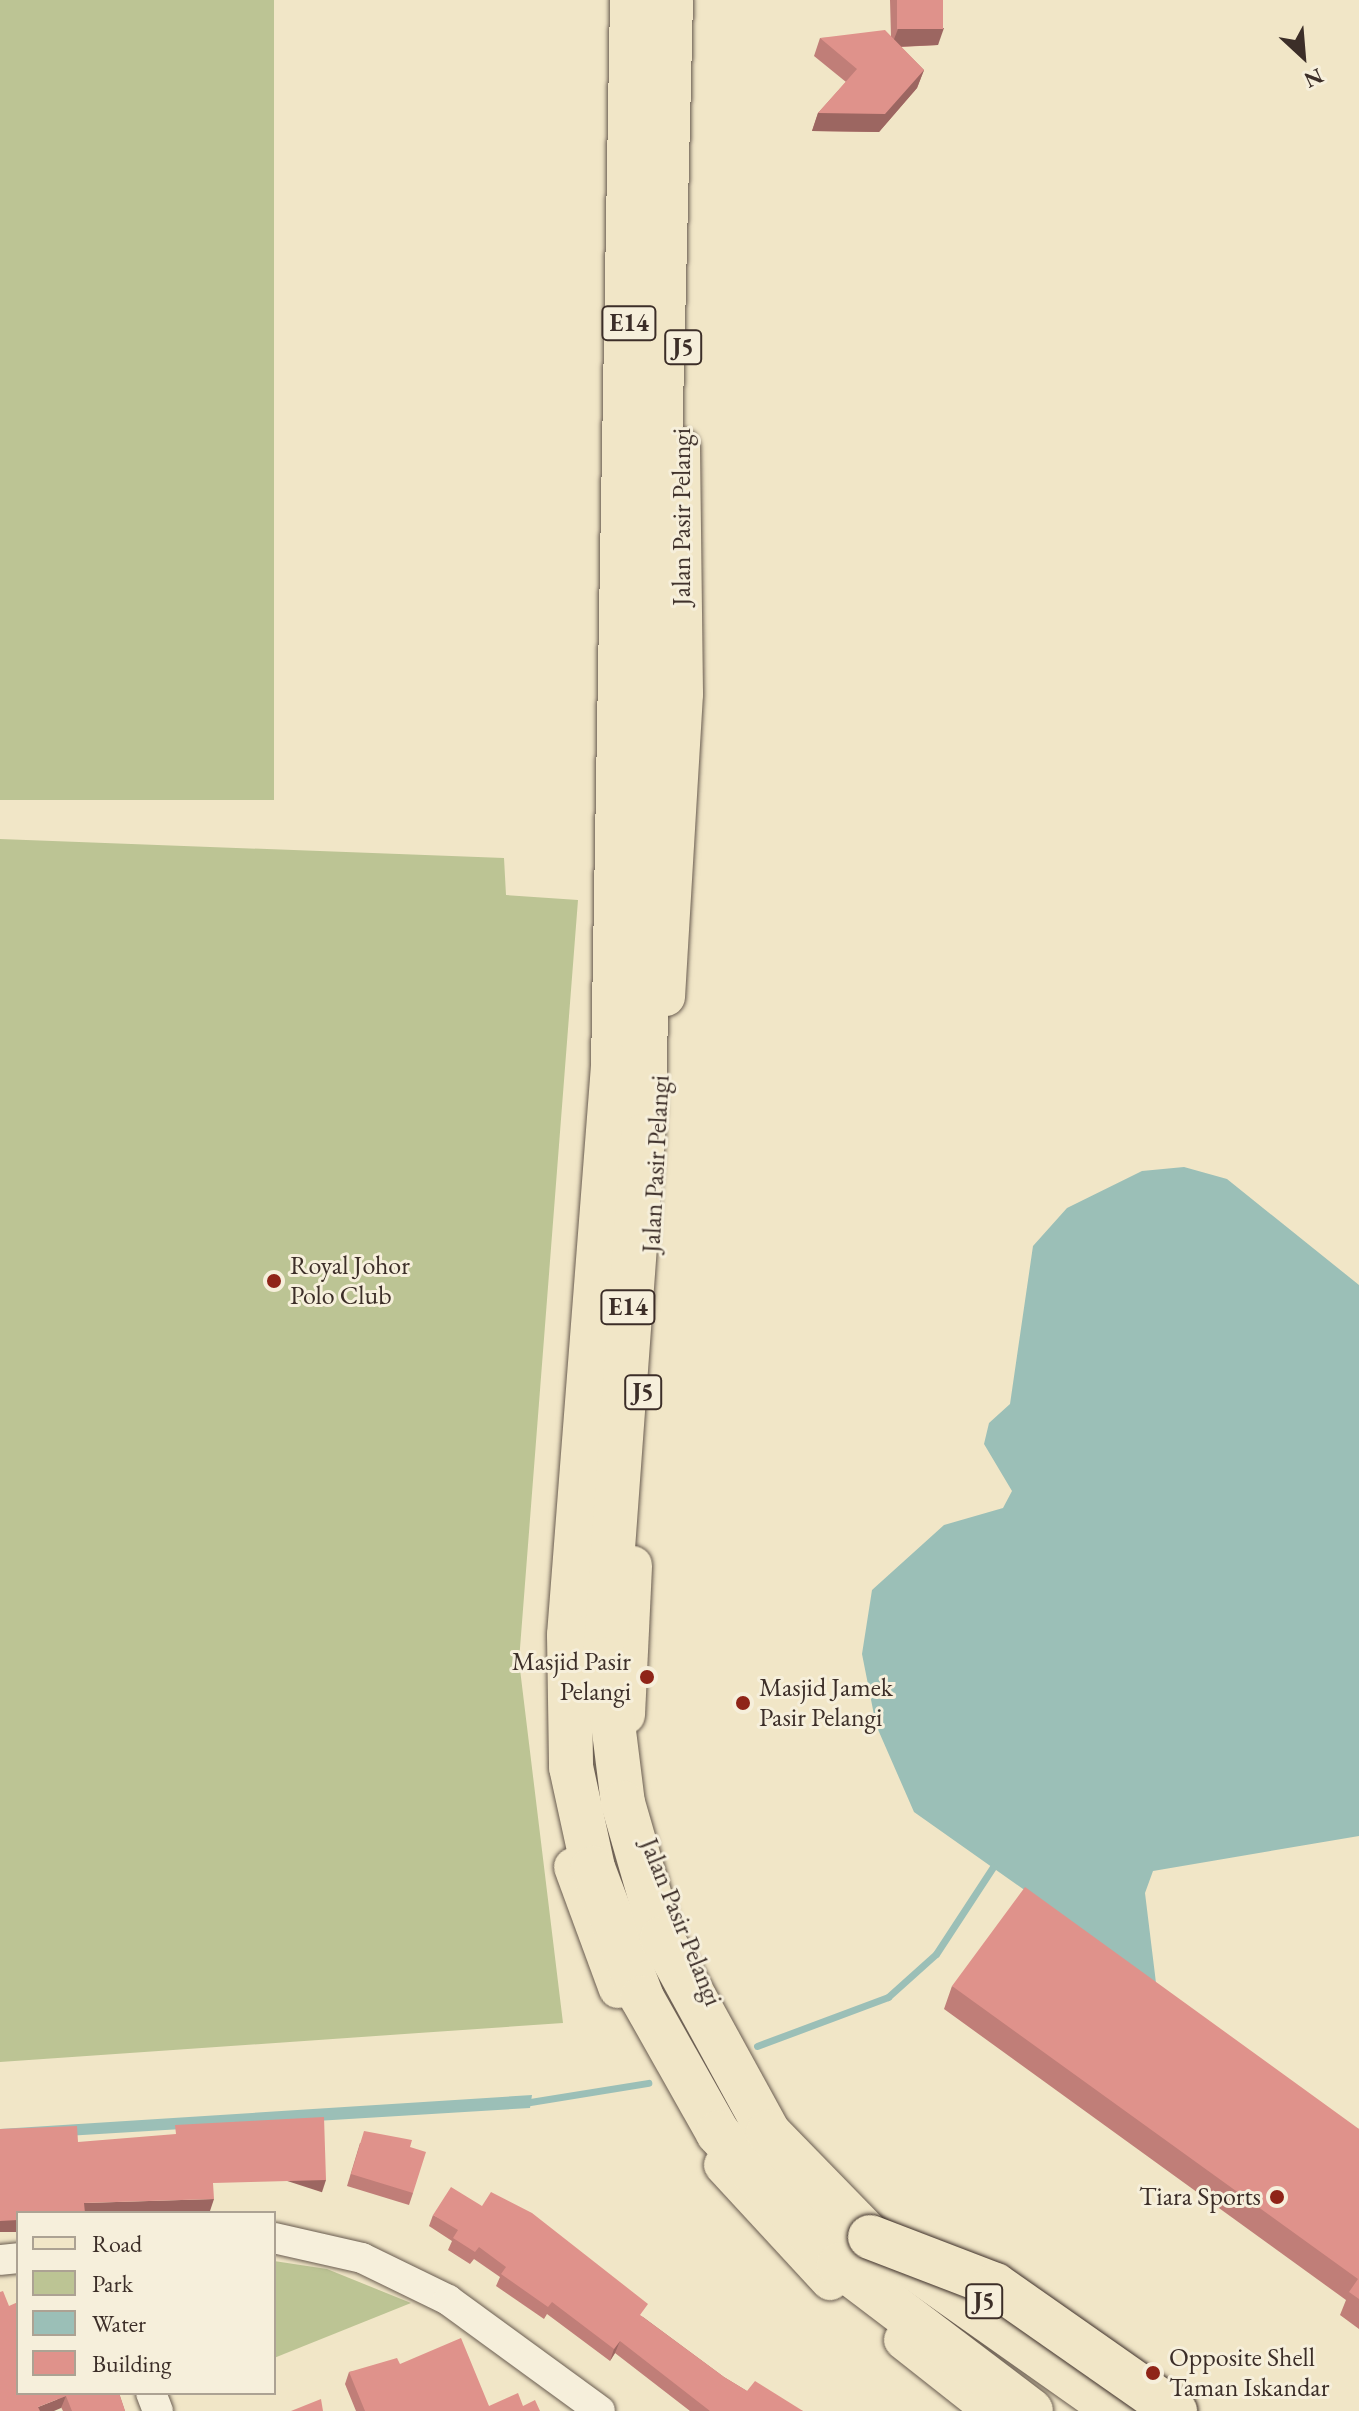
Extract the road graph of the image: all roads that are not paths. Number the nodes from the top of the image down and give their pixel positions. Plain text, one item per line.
1 (625, 0) edge
2 (632, 0) edge
3 (671, 0) edge
4 (688, 0) edge
5 (870, 2237) junction
6 (276, 2238) edge
7 (600, 2411) edge
8 (993, 2411) edge
9 (1031, 2411) edge
10 (1117, 2411) edge
11 (1138, 2411) edge
12 (1175, 2411) edge

1 - 8 main road
2 - 9 highway, E14
3 - 5 highway, E14
4 - 11 main road, Jalan Pasir Pelangi / J5
5 - 10 highway, E14, bridge
5 - 12 highway, bridge
6 - 7 street

